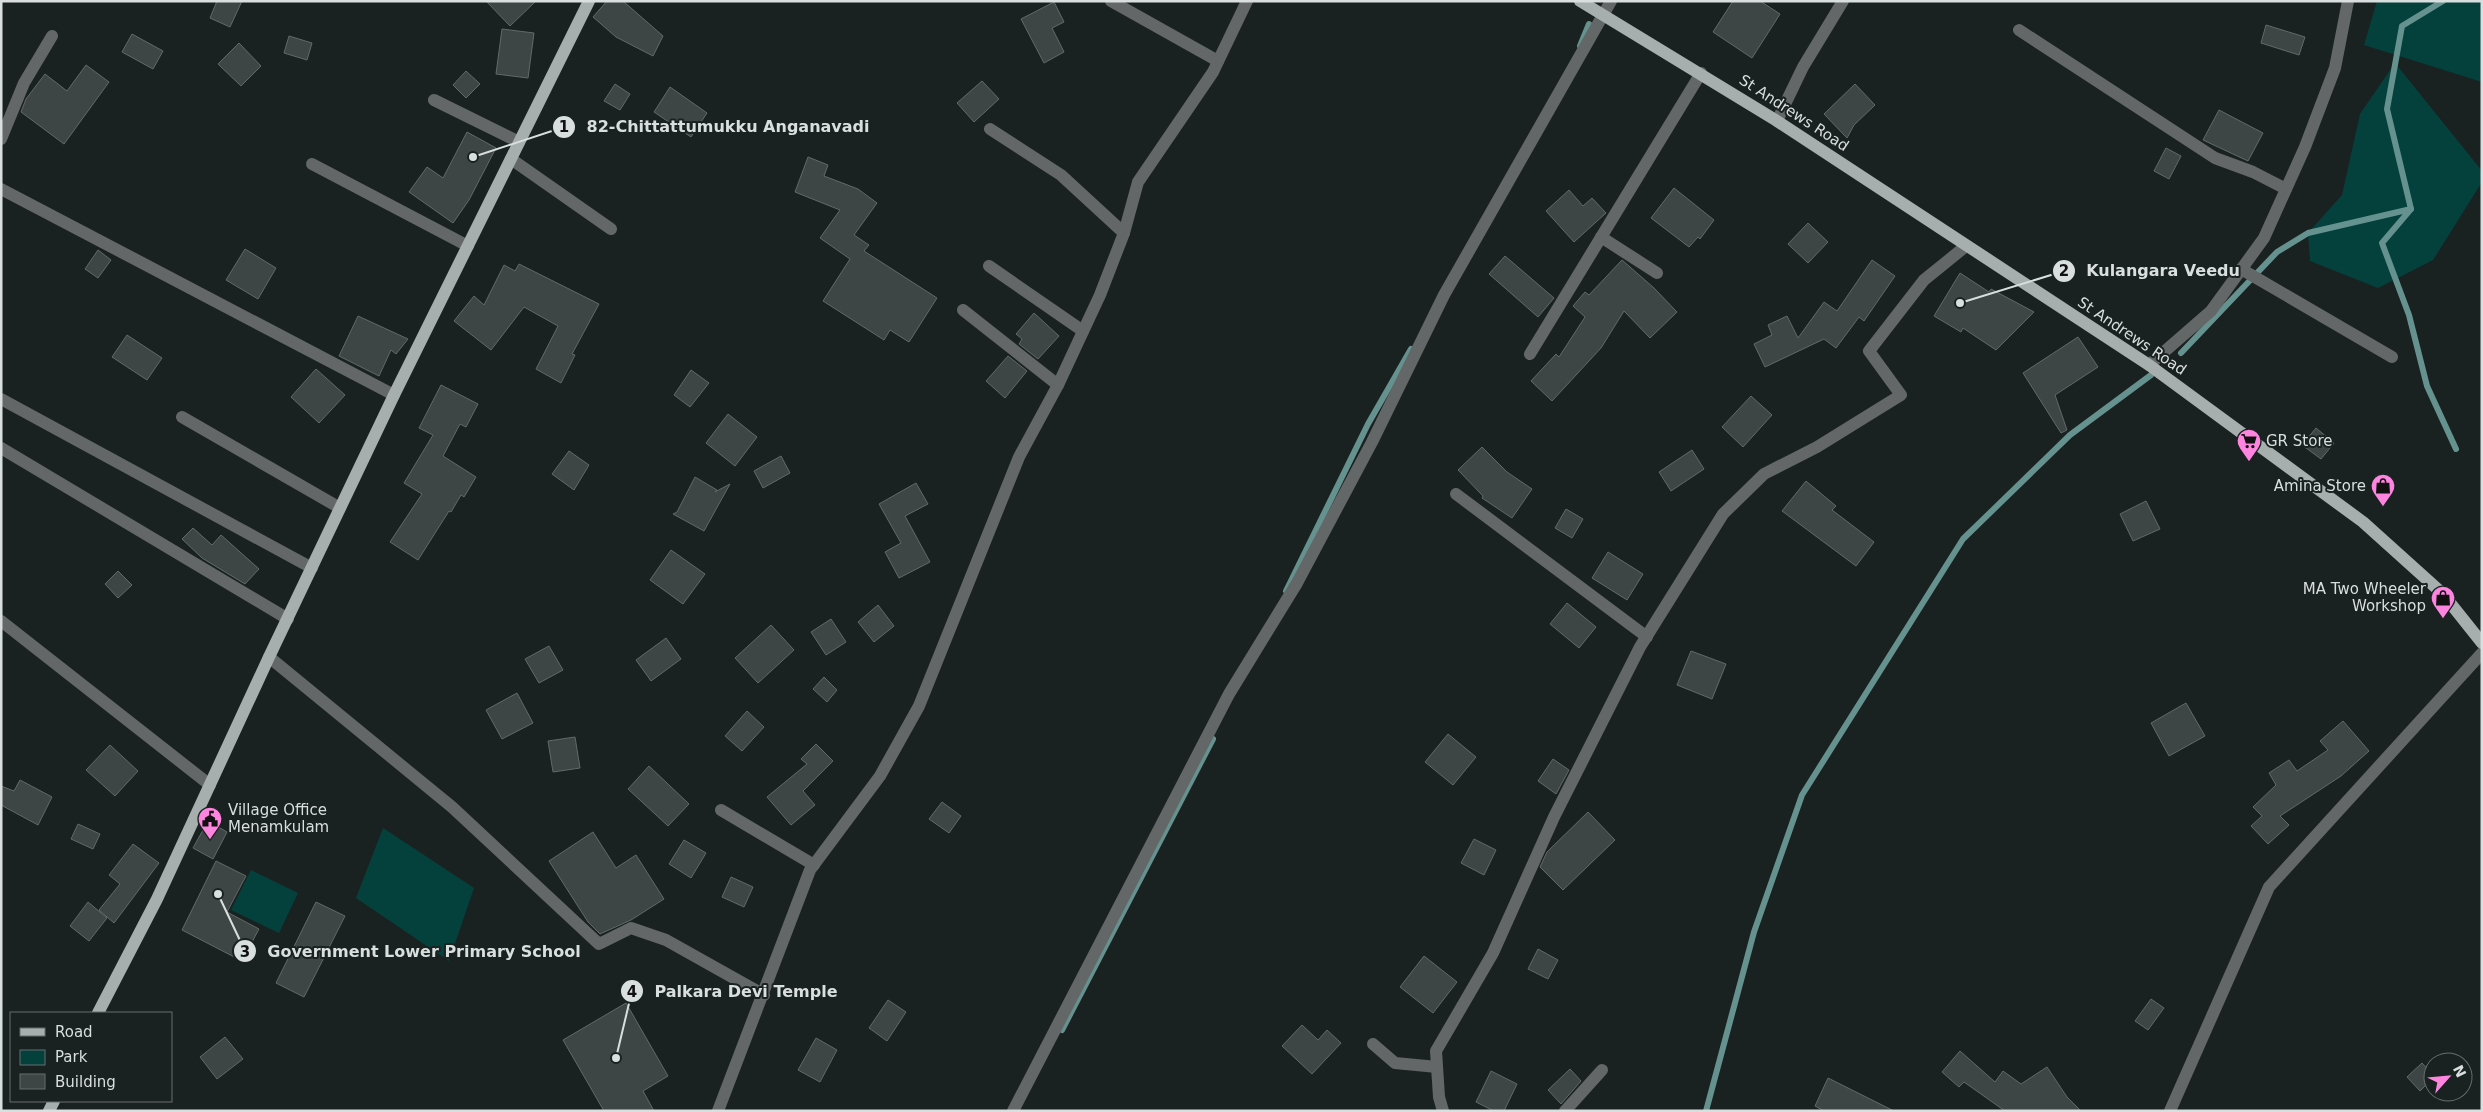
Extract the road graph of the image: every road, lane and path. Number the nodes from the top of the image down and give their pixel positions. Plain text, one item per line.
1 (589, 1) edge
2 (1111, 1) edge
3 (1247, 1) edge
4 (1580, 1) edge
5 (1610, 1) edge
6 (1843, 1) edge
7 (2348, 1) edge
8 (1603, 14) junction
9 (2019, 30) dead end
10 (52, 36) dead end
11 (1218, 61) junction
12 (1701, 73) junction
13 (434, 100) dead end
14 (1777, 121) junction
15 (990, 129) dead end
16 (1, 139) edge
17 (519, 142) junction
18 (511, 159) junction
19 (312, 164) dead end
20 (1, 189) edge
21 (2286, 189) junction
22 (611, 229) dead end
23 (1124, 233) junction
24 (1601, 238) junction
25 (468, 246) junction
26 (1966, 246) junction
27 (989, 266) dead end
28 (2241, 269) junction
29 (1657, 273) dead end
30 (963, 310) dead end
31 (1083, 331) junction
32 (1530, 354) dead end
33 (2392, 357) dead end
34 (2149, 365) junction
35 (1058, 385) junction
36 (394, 395) junction
37 (1, 399) edge
38 (182, 417) dead end
39 (1, 448) edge
40 (1456, 494) dead end
41 (340, 508) junction
42 (312, 568) junction
43 (288, 618) junction
44 (1, 621) edge
45 (1647, 636) junction
46 (2482, 643) edge
47 (2482, 653) edge
48 (269, 657) junction
49 (210, 785) junction
50 (721, 810) dead end
51 (814, 865) junction
52 (764, 995) junction
53 (99, 1012) edge
54 (1372, 1044) dead end
55 (1437, 1066) junction
56 (1602, 1070) dead end
57 (718, 1111) edge
58 (1013, 1111) edge
59 (1442, 1111) edge
60 (1565, 1111) edge
61 (2170, 1111) edge

1 - 17 main road
2 - 11 street
3 - 11 street
4 - 8 main road, St Andrews Road
5 - 8 street
6 - 14 street
7 - 21 street
8 - 12 main road, St Andrews Road
8 - 58 street
9 - 21 street
10 - 16 street
11 - 23 street
12 - 14 main road, St Andrews Road
12 - 24 street
13 - 17 street
14 - 26 main road, St Andrews Road
15 - 23 street
17 - 18 main road
18 - 22 street
18 - 25 main road
19 - 25 street
20 - 36 street
21 - 28 street
23 - 31 street
24 - 29 street
24 - 32 street
25 - 36 main road
26 - 34 main road, St Andrews Road
26 - 45 street
27 - 31 street
28 - 33 street
28 - 34 street
30 - 35 street
31 - 35 street
34 - 46 main road, St Andrews Road
35 - 51 street
36 - 41 main road
37 - 42 street
38 - 41 street
39 - 43 street
40 - 45 street
41 - 42 main road
42 - 43 main road
43 - 48 main road
44 - 49 street
45 - 55 street
47 - 61 street
48 - 49 main road
48 - 52 street
49 - 53 main road
50 - 51 street
51 - 52 street
52 - 57 street
54 - 55 street
55 - 59 street
56 - 60 street

